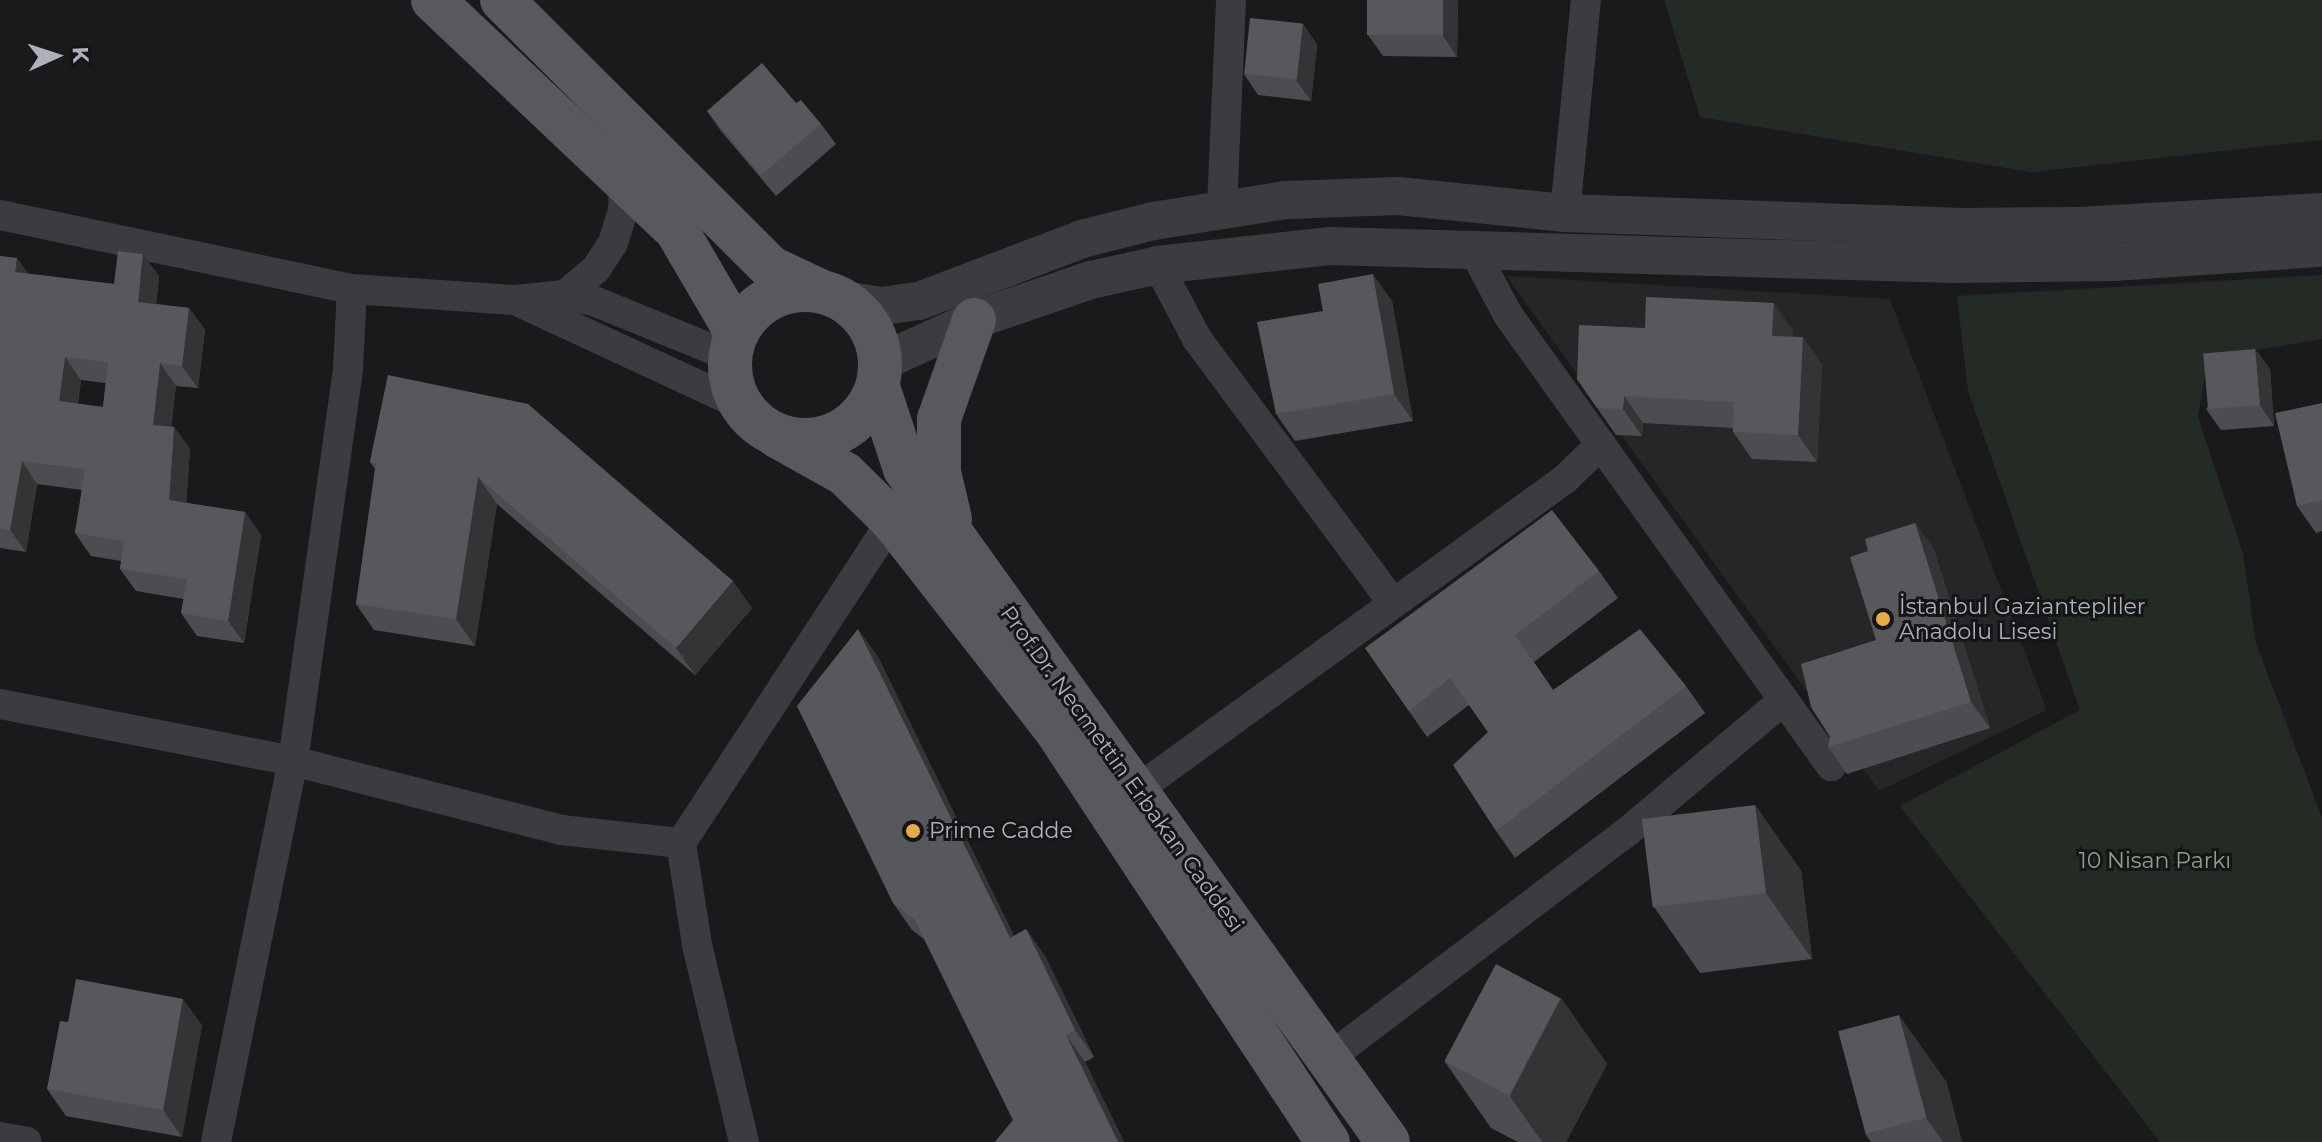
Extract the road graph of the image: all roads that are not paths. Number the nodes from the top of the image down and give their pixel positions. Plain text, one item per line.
1 (433, 0) edge
2 (502, 0) edge
3 (1231, 0) edge
4 (1586, 0) edge
5 (624, 177) junction
6 (1222, 207) junction
7 (2322, 212) edge
8 (1565, 213) junction
9 (0, 215) edge
10 (2322, 248) edge
11 (1474, 251) junction
12 (1158, 265) junction
13 (352, 289) junction
14 (565, 295) junction
15 (832, 295) junction
16 (515, 300) junction
17 (974, 320) junction
18 (733, 344) junction
19 (879, 374) junction
20 (739, 404) junction
21 (777, 436) junction
22 (1601, 444) junction
23 (892, 520) junction
24 (950, 530) junction
25 (1393, 603) junction
26 (1784, 700) junction
27 (0, 704) edge
28 (293, 761) junction
29 (1831, 766) edge
30 (1138, 789) junction
31 (681, 843) junction
32 (1329, 1058) junction
33 (0, 1137) edge
34 (27, 1142) edge
35 (216, 1142) edge
36 (744, 1142) edge
37 (1328, 1142) edge
38 (1388, 1142) edge

1 - 5 main road
2 - 15 main road
3 - 6 street
4 - 8 street
5 - 14 street
5 - 18 main road
6 - 8 street
6 - 15 street
7 - 8 street
9 - 13 street
10 - 11 street
11 - 12 street
11 - 22 street
12 - 17 street
12 - 25 street
13 - 16 street
13 - 28 street
14 - 16 street
14 - 18 street
15 - 18 main road
15 - 19 main road
16 - 20 street
17 - 19 street
17 - 24 main road
18 - 20 main road
19 - 21 main road
19 - 24 main road, Prof.Dr. Necmettin Erbakan Caddesi
20 - 21 main road
21 - 23 main road, Prof.Dr. Necmettin Erbakan Caddesi
22 - 25 street
22 - 26 street
23 - 31 street
23 - 37 main road, Prof.Dr. Necmettin Erbakan Caddesi
24 - 30 main road, Prof.Dr. Necmettin Erbakan Caddesi
25 - 30 street
26 - 29 street
26 - 32 street
27 - 28 street
28 - 31 street
28 - 35 street
30 - 32 main road, Prof.Dr. Necmettin Erbakan Caddesi
31 - 36 street
32 - 38 main road, Prof.Dr. Necmettin Erbakan Caddesi
33 - 34 street

